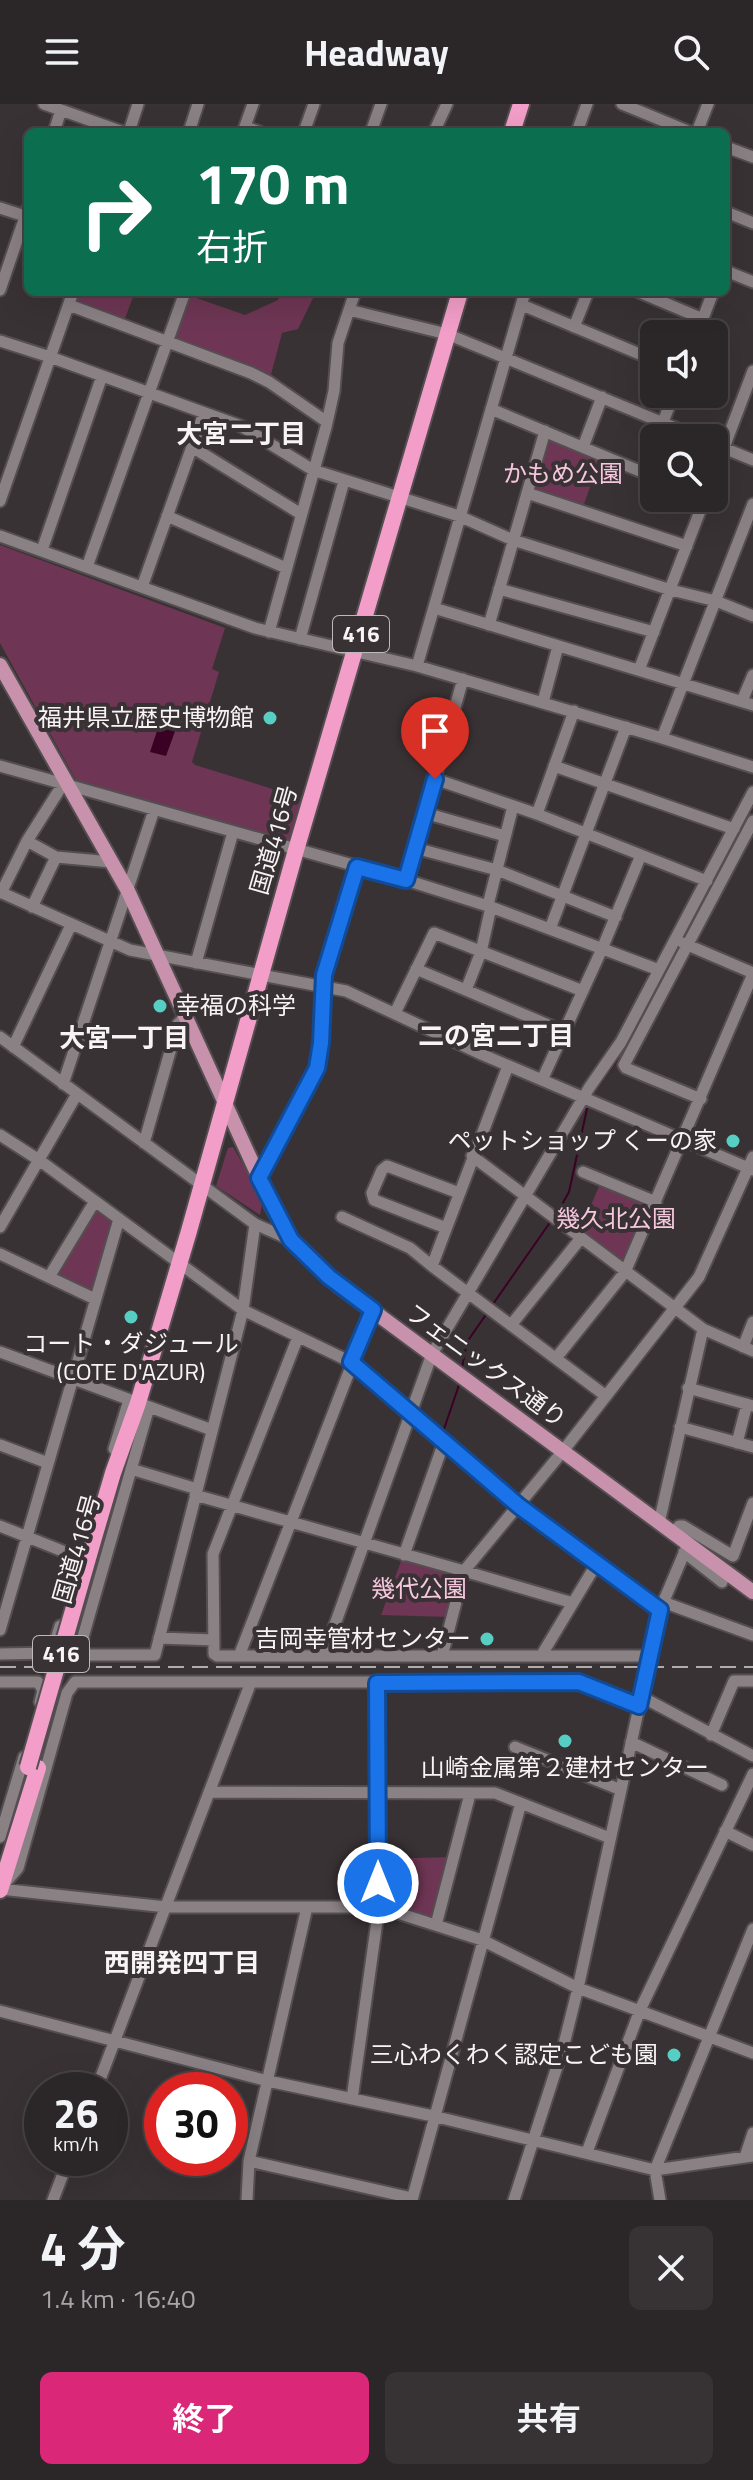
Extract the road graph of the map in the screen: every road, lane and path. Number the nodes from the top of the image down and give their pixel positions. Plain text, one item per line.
1 (44, 104) edge
2 (138, 104) edge
3 (198, 104) edge
4 (253, 104) edge
5 (314, 104) edge
6 (381, 104) edge
7 (447, 104) edge
8 (521, 104) edge
9 (587, 104) edge
10 (622, 104) edge
11 (708, 104) edge
12 (61, 110) junction
13 (55, 128) edge
14 (114, 128) edge
15 (128, 128) edge
16 (190, 128) edge
17 (244, 128) edge
18 (305, 128) edge
19 (372, 128) edge
20 (436, 128) edge
21 (513, 128) edge
22 (578, 128) edge
23 (680, 128) edge
24 (699, 128) edge
25 (730, 148) edge
26 (753, 157) edge
27 (0, 208) edge
28 (24, 213) edge
29 (730, 214) edge
30 (24, 222) edge
31 (753, 223) edge
32 (730, 273) edge
33 (753, 282) edge
34 (0, 290) edge
35 (72, 296) edge
36 (184, 296) edge
37 (354, 296) edge
38 (459, 296) edge
39 (524, 296) edge
40 (586, 296) edge
41 (648, 296) edge
42 (712, 296) edge
43 (69, 305) junction
44 (522, 305) junction
45 (349, 310) junction
46 (703, 319) joint
47 (574, 327) junction
48 (447, 334) junction
49 (0, 341) edge
50 (167, 343) junction
51 (640, 354) edge
52 (50, 357) junction
53 (507, 357) junction
54 (753, 371) edge
55 (102, 376) junction
56 (150, 392) junction
57 (602, 397) junction
58 (668, 408) edge
59 (491, 409) junction
60 (204, 413) junction
61 (327, 422) junction
62 (663, 422) junction
63 (668, 424) edge
64 (728, 426) edge
65 (545, 431) junction
66 (192, 447) junction
67 (583, 447) junction
68 (728, 450) edge
69 (753, 460) edge
70 (313, 470) junction
71 (640, 471) edge
72 (344, 481) junction
73 (527, 493) junction
74 (401, 498) junction
75 (0, 501) edge
76 (753, 504) edge
77 (700, 512) edge
78 (301, 514) junction
79 (167, 516) junction
80 (459, 516) junction
81 (0, 536) edge
82 (513, 540) junction
83 (687, 546) junction
84 (42, 550) junction
85 (87, 567) junction
86 (286, 568) junction
87 (142, 587) junction
88 (499, 589) junction
89 (671, 590) junction
90 (716, 601) junction
91 (434, 608) junction
92 (753, 616) edge
93 (489, 625) junction
94 (269, 632) junction
95 (654, 632) junction
96 (300, 639) junction
97 (558, 646) junction
98 (355, 652) junction
99 (0, 665) edge
100 (417, 666) junction
101 (639, 670) junction
102 (753, 675) edge
103 (463, 679) junction
104 (683, 683) junction
105 (543, 702) junction
106 (747, 703) edge
107 (574, 711) junction
108 (626, 727) junction
109 (662, 738) junction
110 (0, 766) edge
111 (554, 766) junction
112 (753, 767) edge
113 (435, 779) junction
114 (606, 783) junction
115 (66, 784) junction
116 (753, 792) edge
117 (513, 806) junction
118 (154, 810) junction
119 (425, 813) junction
120 (537, 814) junction
121 (753, 821) edge
122 (734, 829) junction
123 (233, 832) junction
124 (588, 834) junction
125 (505, 836) junction
126 (27, 841) junction
127 (415, 848) junction
128 (296, 850) junction
129 (641, 855) junction
130 (56, 857) junction
131 (111, 862) junction
132 (357, 867) junction
133 (497, 870) junction
134 (406, 880) junction
135 (707, 881) junction
136 (128, 891) junction
137 (0, 892) edge
138 (564, 896) junction
139 (489, 906) junction
140 (32, 907) junction
141 (616, 917) junction
142 (71, 925) junction
143 (550, 929) junction
144 (675, 940) junction
145 (110, 943) junction
146 (688, 946) junction
147 (602, 949) junction
148 (481, 952) junction
149 (158, 955) junction
150 (196, 963) junction
151 (416, 969) junction
152 (659, 970) junction
153 (753, 974) edge
154 (259, 976) junction
155 (323, 987) junction
156 (466, 990) junction
157 (583, 991) junction
158 (395, 1013) junction
159 (185, 1017) junction
160 (565, 1032) junction
161 (0, 1037) edge
162 (13, 1047) junction
163 (508, 1066) junction
164 (542, 1080) junction
165 (63, 1084) junction
166 (77, 1094) junction
167 (583, 1098) junction
168 (701, 1099) junction
169 (224, 1102) junction
170 (0, 1135) edge
171 (683, 1140) junction
172 (144, 1143) junction
173 (472, 1156) junction
174 (39, 1160) junction
175 (751, 1165) edge
176 (583, 1172) dead end
177 (259, 1178) junction
178 (201, 1185) junction
179 (459, 1193) junction
180 (524, 1196) junction
181 (95, 1201) junction
182 (656, 1202) junction
183 (342, 1217) dead end
184 (119, 1219) junction
185 (255, 1224) junction
186 (0, 1227) edge
187 (446, 1228) junction
188 (581, 1238) junction
189 (291, 1240) junction
190 (0, 1254) edge
191 (179, 1264) junction
192 (432, 1266) junction
193 (625, 1272) junction
194 (49, 1277) junction
195 (467, 1292) junction
196 (95, 1299) junction
197 (676, 1309) junction
198 (243, 1310) junction
199 (373, 1310) junction
200 (753, 1322) edge
201 (511, 1325) junction
202 (703, 1329) junction
203 (298, 1337) junction
204 (748, 1349) edge
205 (0, 1352) edge
206 (432, 1354) junction
207 (556, 1358) junction
208 (351, 1362) junction
209 (72, 1379) junction
210 (688, 1388) junction
211 (606, 1396) junction
212 (139, 1403) junction
213 (750, 1405) edge
214 (409, 1412) junction
215 (680, 1427) junction
216 (212, 1430) junction
217 (444, 1442) junction
218 (737, 1443) junction
219 (0, 1445) edge
220 (753, 1447) edge
221 (563, 1451) junction
222 (48, 1463) junction
223 (131, 1469) junction
224 (196, 1492) junction
225 (753, 1503) edge
226 (231, 1505) junction
227 (519, 1506) junction
228 (290, 1522) junction
229 (659, 1523) junction
230 (0, 1526) edge
231 (673, 1533) junction
232 (27, 1537) junction
233 (363, 1544) junction
234 (686, 1548) junction
235 (404, 1555) junction
236 (80, 1558) junction
237 (597, 1563) junction
238 (728, 1568) junction
239 (464, 1571) junction
240 (753, 1592) edge
241 (573, 1603) junction
242 (661, 1606) junction
243 (0, 1630) edge
244 (753, 1635) edge
245 (159, 1638) junction
246 (214, 1640) junction
247 (53, 1649) junction
248 (79, 1651) junction
249 (0, 1654) edge
250 (324, 1655) junction
251 (239, 1656) junction
252 (442, 1656) junction
253 (541, 1656) junction
254 (650, 1656) junction
255 (753, 1681) edge
256 (0, 1682) edge
257 (251, 1682) junction
258 (377, 1683) junction
259 (43, 1690) junction
260 (67, 1693) junction
261 (641, 1701) junction
262 (711, 1735) junction
263 (631, 1742) junction
264 (515, 1747) dead end
265 (753, 1756) edge
266 (33, 1768) junction
267 (753, 1774) edge
268 (722, 1785) dead end
269 (621, 1790) junction
270 (209, 1792) junction
271 (377, 1793) junction
272 (470, 1794) junction
273 (521, 1803) junction
274 (725, 1831) junction
275 (0, 1837) edge
276 (610, 1838) junction
277 (753, 1845) edge
278 (0, 1872) edge
279 (0, 1889) edge
280 (166, 1907) junction
281 (307, 1907) junction
282 (379, 1907) junction
283 (436, 1925) junction
284 (753, 1929) edge
285 (482, 1940) junction
286 (578, 1988) junction
287 (640, 2010) junction
288 (0, 2011) edge
289 (707, 2037) junction
290 (115, 2042) junction
291 (753, 2053) edge
292 (103, 2072) edge
293 (268, 2081) junction
294 (352, 2099) junction
295 (433, 2116) junction
296 (753, 2133) edge
297 (534, 2142) junction
298 (587, 2152) junction
299 (749, 2156) edge
300 (249, 2161) junction
301 (655, 2170) junction
302 (62, 2176) edge
303 (412, 2199) edge
304 (53, 2200) edge
305 (247, 2200) edge
306 (514, 2200) edge
307 (660, 2200) edge

1 - 12 street
2 - 15 street
3 - 16 street
4 - 17 street
5 - 18 street
6 - 19 street
7 - 20 street
8 - 21 highway
9 - 22 street
10 - 23 street
11 - 24 street
12 - 13 street
12 - 14 street
25 - 26 street
27 - 28 street
29 - 31 street
30 - 34 street
32 - 33 street
35 - 43 street
36 - 50 street
37 - 45 street
38 - 48 highway, 国道416号 / 416
39 - 44 street
40 - 47 street
41 - 46 street
42 - 46 street
43 - 50 street
43 - 52 street
44 - 47 street
44 - 53 street
45 - 48 street
45 - 61 street
47 - 51 street
48 - 53 street
48 - 74 highway, 国道416号 / 416
49 - 52 street
50 - 56 street
50 - 61 street
52 - 55 street
52 - 75 street
53 - 57 street
53 - 59 street
54 - 64 street
55 - 56 street
55 - 84 street
56 - 60 street
56 - 85 street
57 - 62 street
57 - 67 street
58 - 62 street
59 - 65 street
59 - 80 street
60 - 66 street
60 - 70 street
61 - 70 street
62 - 63 street
65 - 67 street
65 - 73 street
66 - 78 street
66 - 79 street
67 - 71 street
68 - 69 street
70 - 72 street
70 - 78 street
72 - 74 street
72 - 96 street
73 - 82 street
73 - 83 street
74 - 80 street
74 - 98 highway, 国道416号 / 416
76 - 90 street
77 - 83 street
78 - 86 street
79 - 86 street
79 - 87 street
80 - 82 street
80 - 91 street
81 - 84 street
82 - 88 street
82 - 89 street
83 - 89 street
84 - 85 street
85 - 87 street
86 - 94 street
87 - 94 street
88 - 93 street
88 - 95 street
89 - 90 street
89 - 95 street
90 - 92 street
90 - 104 street
91 - 93 street
91 - 100 street
93 - 97 street
94 - 96 street
95 - 101 street
96 - 98 street
97 - 101 street
97 - 105 street
98 - 100 street
98 - 128 highway, 国道416号 / 416
99 - 115 main road, フェニックス通り
100 - 103 street
101 - 104 street
102 - 106 street
103 - 105 street
103 - 113 street
104 - 106 street
104 - 109 street
105 - 107 street
107 - 108 street
107 - 111 street
108 - 109 street
108 - 114 street
109 - 112 street
110 - 115 street
111 - 114 street
111 - 120 street
113 - 117 street
113 - 119 street
114 - 122 street
114 - 124 street
115 - 118 street
115 - 126 street
115 - 131 main road, フェニックス通り
116 - 122 street
117 - 120 street
117 - 125 street
118 - 123 street
118 - 136 street
119 - 125 street
119 - 127 street
120 - 124 street
121 - 146 street
122 - 135 street
123 - 128 street
123 - 150 street
124 - 129 street
124 - 138 street
125 - 133 street
126 - 130 street
126 - 137 street
127 - 133 street
127 - 134 street
128 - 132 street
128 - 154 highway, 国道416号 / 416
129 - 135 street
129 - 141 street
130 - 131 street
130 - 140 street
131 - 136 main road, フェニックス通り
132 - 134 street
132 - 155 street
133 - 138 street
133 - 139 street
134 - 139 street
135 - 144 street
136 - 145 street
136 - 149 main road, フェニックス通り
137 - 140 street
138 - 141 street
138 - 143 street
139 - 143 street
139 - 148 street
140 - 142 street
141 - 147 street
142 - 145 street
142 - 162 street
143 - 147 street
144 - 146 street
144 - 152 street
145 - 149 street
145 - 165 street
146 - 153 street
146 - 168 street
147 - 152 street
147 - 157 street
148 - 151 street
148 - 156 street
148 - 157 street
149 - 150 street
149 - 159 main road, フェニックス通り
150 - 154 street
151 - 156 street
151 - 158 street
152 - 167 street
153 - 168 street
154 - 155 street
154 - 169 highway, 国道416号 / 416
155 - 158 street
155 - 177 street
156 - 160 street
157 - 160 street
158 - 163 street
159 - 169 main road, フェニックス通り
159 - 172 street
160 - 164 street
161 - 162 street
162 - 165 street
163 - 164 street
163 - 173 street
164 - 167 street
165 - 166 street
166 - 172 street
166 - 174 street
167 - 171 street
167 - 180 street
168 - 171 street
169 - 177 main road, フェニックス通り
169 - 178 highway, 国道416号 / 416
170 - 174 street
171 - 175 street
171 - 182 street
172 - 178 street
173 - 179 street
173 - 180 street
174 - 181 street
174 - 186 street
175 - 197 street
176 - 182 street
177 - 189 main road, フェニックス通り
178 - 185 street
178 - 191 highway, 国道416号 / 416
179 - 187 street
179 - 187 street
180 - 188 street
180 - 195 street
181 - 184 street
181 - 194 street
182 - 193 street
183 - 192 street
184 - 191 street
184 - 196 street
185 - 189 street
185 - 198 street
187 - 192 street
188 - 193 street
188 - 201 street
189 - 199 main road, フェニックス通り
190 - 194 street
191 - 198 street
191 - 212 highway, 国道416号 / 416
192 - 195 street
193 - 197 street
193 - 207 street
194 - 196 street
195 - 201 street
195 - 206 street
196 - 209 street
197 - 202 street
197 - 211 street
198 - 203 street
198 - 216 street
199 - 206 main road, フェニックス通り
199 - 208 street
200 - 204 street
201 - 207 street
202 - 204 street
202 - 210 street
203 - 208 street
203 - 226 street
205 - 209 street
206 - 214 street
206 - 221 main road, フェニックス通り
207 - 211 street
208 - 214 street
208 - 228 street
209 - 212 street
209 - 222 street
210 - 213 street
210 - 215 street
211 - 221 street
212 - 216 street
212 - 223 street
212 - 236 street
212 - 266 highway, 国道416号 / 416
213 - 218 street
214 - 217 street
214 - 233 street
215 - 218 street
215 - 229 street
216 - 224 street
217 - 227 street
217 - 235 street
218 - 220 street
219 - 222 street
221 - 227 street
221 - 229 main road, フェニックス通り
222 - 232 street
223 - 224 street
223 - 248 street
224 - 226 street
224 - 245 street
225 - 238 street
226 - 228 street
226 - 246 street
227 - 237 street
227 - 239 street
228 - 233 street
228 - 251 street
229 - 231 main road, フェニックス通り
230 - 232 street
231 - 234 main road, フェニックス通り
231 - 238 street
232 - 236 street
232 - 243 street
233 - 235 street
233 - 250 street
234 - 238 street
234 - 240 main road, フェニックス通り
234 - 242 street
235 - 239 street
236 - 247 street
237 - 241 street
237 - 242 street
239 - 241 street
239 - 252 street
241 - 253 street
242 - 244 street
242 - 254 street
245 - 246 street
245 - 248 street
246 - 251 street
247 - 248 street
247 - 249 street
250 - 251 street
250 - 252 street
252 - 253 street
253 - 254 street
254 - 261 street
255 - 262 street
256 - 259 street
257 - 258 street
257 - 260 street
257 - 270 street
258 - 261 street
258 - 271 street
259 - 260 street
259 - 275 street
260 - 279 street
261 - 262 street
261 - 263 street
262 - 265 street
263 - 268 street
263 - 269 street
264 - 269 street
266 - 278 highway, 国道416号 / 416
266 - 279 highway, 国道416号 / 416
267 - 274 street
269 - 276 street
270 - 271 street
270 - 280 street
271 - 272 street
271 - 282 street
272 - 273 street
272 - 283 street
273 - 276 street
273 - 285 street
274 - 277 street
274 - 287 street
276 - 286 street
279 - 280 street
280 - 281 street
280 - 290 street
281 - 282 street
281 - 293 street
282 - 283 street
282 - 294 street
283 - 285 street
284 - 289 street
285 - 286 street
285 - 295 street
286 - 287 street
286 - 297 street
287 - 289 street
287 - 298 street
288 - 290 street
289 - 291 street
289 - 301 street
290 - 292 street
290 - 293 street
293 - 294 street
293 - 300 street
294 - 295 street
295 - 297 street
295 - 303 street
296 - 299 street
297 - 298 street
297 - 306 street
298 - 301 street
299 - 301 street
300 - 303 street
300 - 305 street
301 - 307 street
302 - 304 street

